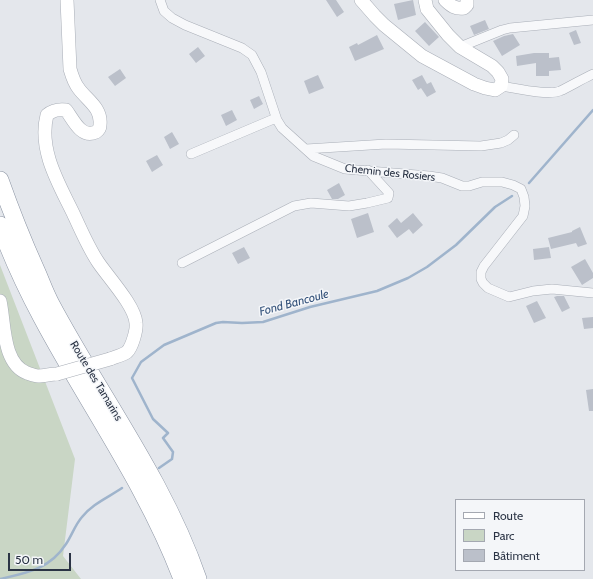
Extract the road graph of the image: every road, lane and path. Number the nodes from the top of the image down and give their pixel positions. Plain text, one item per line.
1 (67, 0) edge
2 (160, 0) edge
3 (361, 0) edge
4 (426, 0) edge
5 (445, 0) edge
6 (467, 0) edge
7 (593, 20) edge
8 (460, 47) junction
9 (593, 74) edge
10 (501, 86) junction
11 (276, 118) junction
12 (514, 135) dead end
13 (306, 149) junction
14 (191, 154) dead end
15 (368, 170) junction
16 (0, 180) edge
17 (0, 224) edge
18 (182, 263) dead end
19 (593, 293) edge
20 (0, 301) edge
21 (182, 579) edge
22 (198, 579) edge

1 - 20 main road, bridge
2 - 11 street, Chemin des Rosiers
3 - 10 main road
4 - 8 main road
5 - 6 main road
7 - 8 street
8 - 10 main road
9 - 10 street
11 - 13 street, Chemin des Rosiers
11 - 14 street
12 - 13 street
13 - 15 street, Chemin des Rosiers
15 - 18 street
15 - 19 street, Chemin des Rosiers
16 - 22 highway, Route des Tamarins
17 - 21 highway, Route des Tamarins

